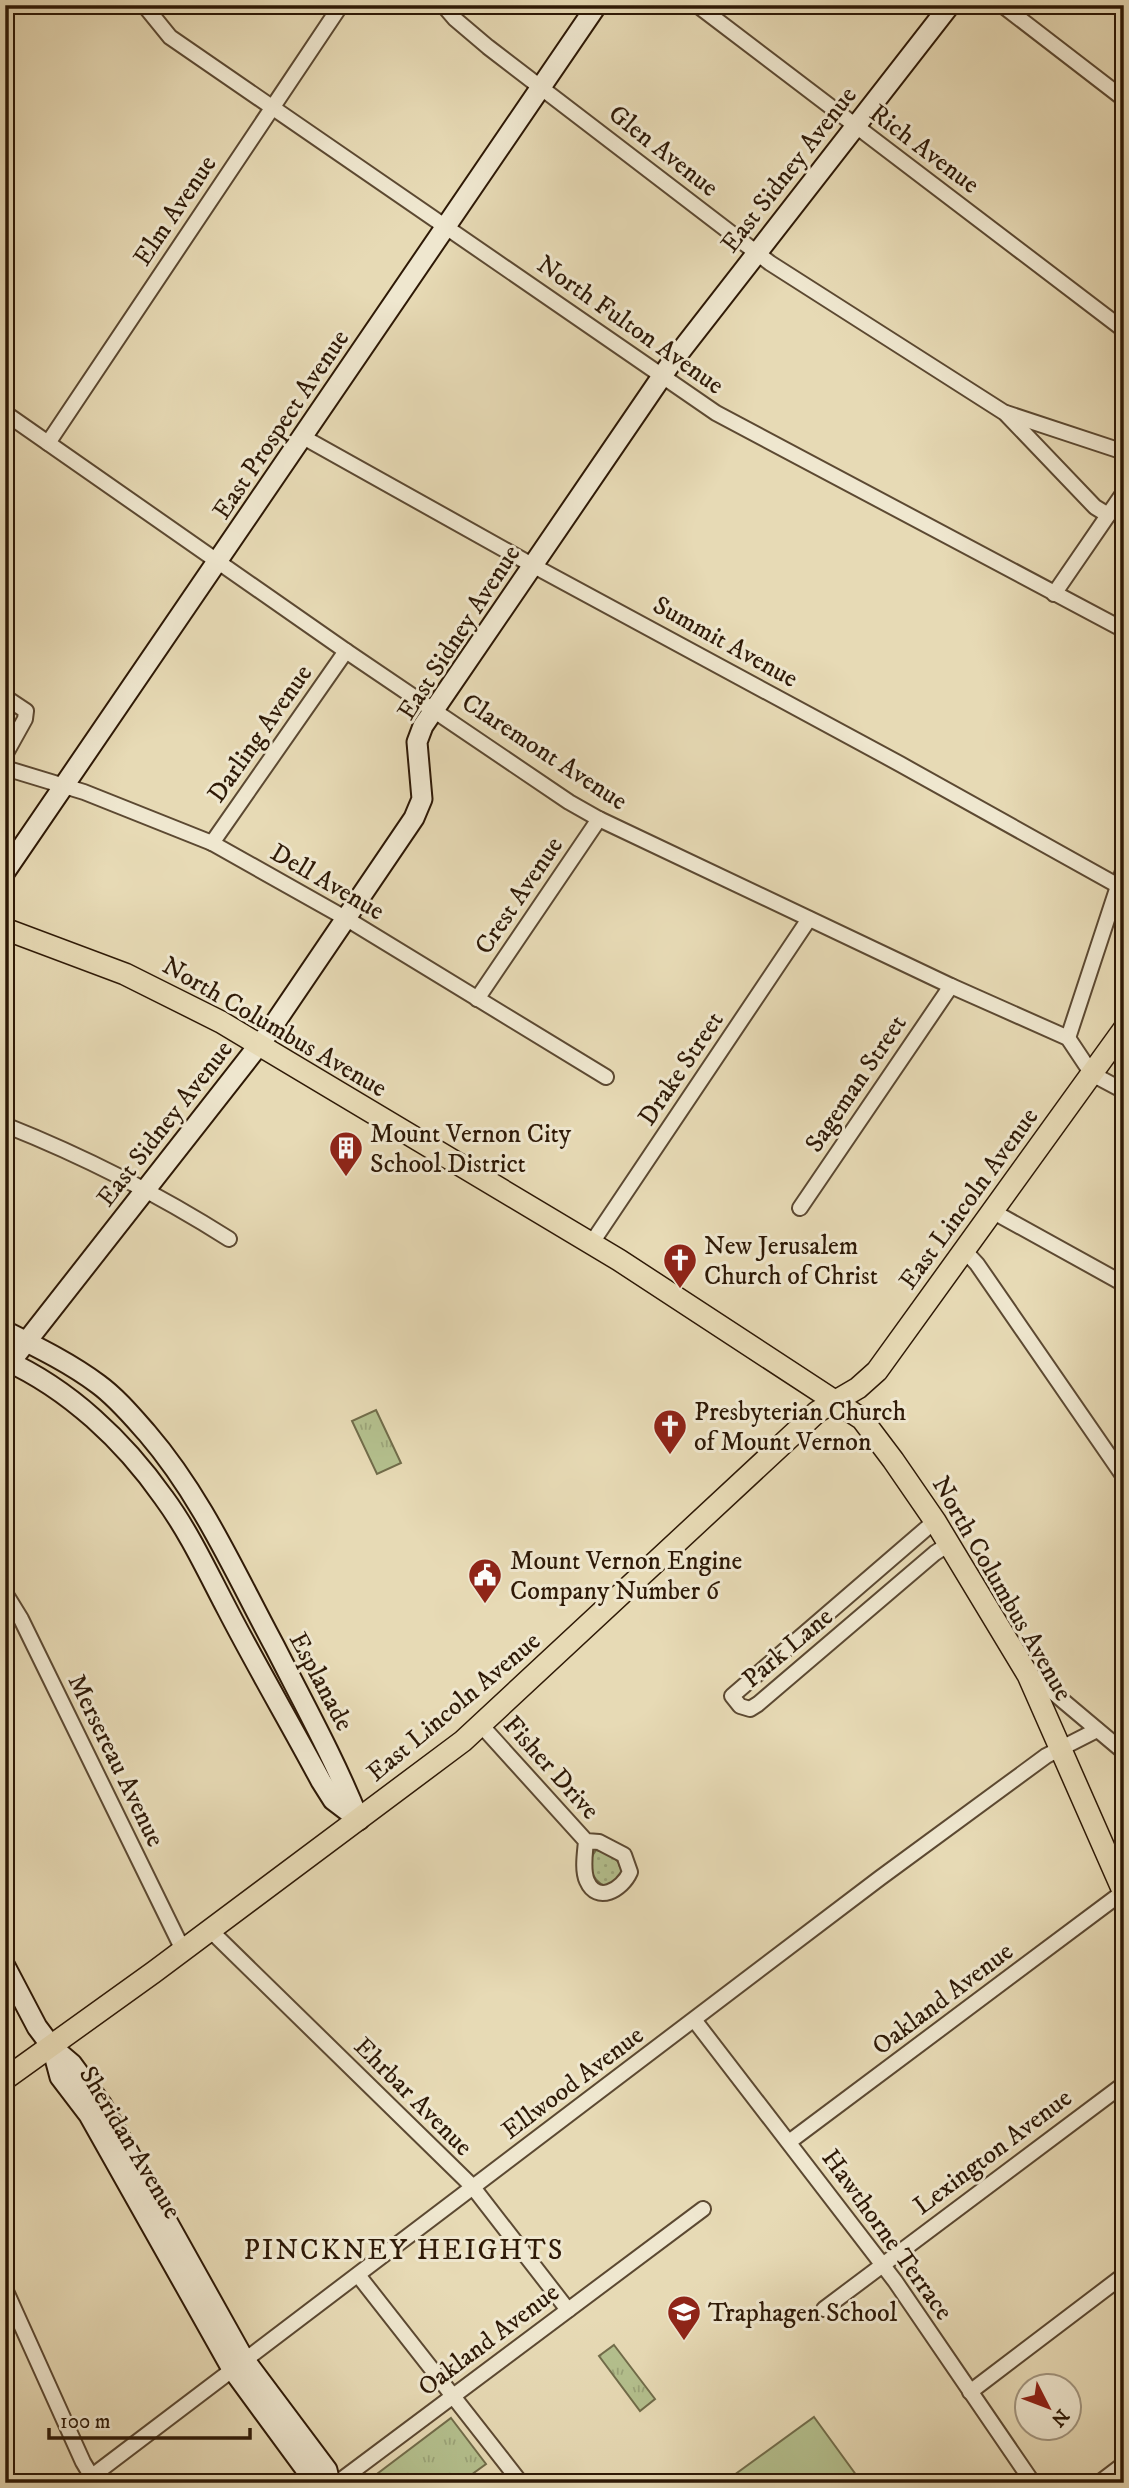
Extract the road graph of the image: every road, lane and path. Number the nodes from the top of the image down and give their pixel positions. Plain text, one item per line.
1 (144, 5) edge
2 (341, 5) edge
3 (443, 5) edge
4 (597, 5) edge
5 (697, 5) edge
6 (950, 5) edge
7 (1002, 5) edge
8 (541, 86) junction
9 (1124, 99) edge
10 (273, 107) junction
11 (855, 125) junction
12 (446, 226) junction
13 (757, 253) junction
14 (1124, 330) edge
15 (662, 376) junction
16 (5, 413) edge
17 (1005, 413) junction
18 (303, 437) junction
19 (48, 443) junction
20 (1124, 452) edge
21 (1124, 492) edge
22 (1108, 515) junction
23 (218, 560) junction
24 (533, 565) junction
25 (1054, 594) junction
26 (1124, 630) edge
27 (346, 651) junction
28 (5, 697) edge
29 (433, 708) junction
30 (5, 755) edge
31 (5, 768) edge
32 (65, 786) junction
33 (599, 819) junction
34 (212, 844) junction
35 (1124, 868) edge
36 (5, 872) edge
37 (1121, 887) edge
38 (347, 919) junction
39 (809, 919) junction
40 (5, 929) edge
41 (950, 986) junction
42 (477, 999) junction
43 (1124, 1029) edge
44 (1068, 1038) junction
45 (259, 1045) junction
46 (1092, 1073) junction
47 (607, 1077) dead end
48 (1124, 1091) edge
49 (5, 1125) edge
50 (145, 1190) junction
51 (800, 1208) dead end
52 (992, 1211) junction
53 (229, 1239) dead end
54 (591, 1244) junction
55 (964, 1250) junction
56 (1124, 1284) edge
57 (5, 1332) edge
58 (27, 1342) junction
59 (7, 1364) edge
60 (836, 1401) junction
61 (1124, 1477) edge
62 (935, 1521) junction
63 (949, 1544) junction
64 (5, 1593) edge
65 (1028, 1675) junction
66 (481, 1725) junction
67 (1097, 1730) junction
68 (1061, 1748) junction
69 (1124, 1752) edge
70 (359, 1820) junction
71 (586, 1842) dead end
72 (1124, 1893) edge
73 (210, 1930) junction
74 (183, 1950) junction
75 (5, 1966) edge
76 (695, 2021) junction
77 (52, 2047) junction
78 (5, 2080) edge
79 (1124, 2084) edge
80 (789, 2142) junction
81 (472, 2186) junction
82 (703, 2209) dead end
83 (882, 2264) junction
84 (358, 2275) junction
85 (1124, 2275) edge
86 (5, 2289) edge
87 (824, 2309) dead end
88 (568, 2310) junction
89 (238, 2364) junction
90 (970, 2392) junction
91 (452, 2397) junction
92 (1124, 2464) edge
93 (87, 2480) edge
94 (319, 2483) edge
95 (330, 2483) edge
96 (337, 2483) edge
97 (521, 2483) edge
98 (1033, 2483) edge
99 (1099, 2483) edge

1 - 10 street, North Fulton Avenue
2 - 10 street, Elm Avenue
3 - 8 street, Glen Avenue
4 - 8 street, East Prospect Avenue
5 - 11 street, Rich Avenue
6 - 11 street, East Sidney Avenue
7 - 9 street
8 - 12 street, East Prospect Avenue
8 - 13 street, Glen Avenue
10 - 12 street, North Fulton Avenue
10 - 19 street, Elm Avenue
11 - 13 street, East Sidney Avenue
11 - 14 street, Rich Avenue
12 - 15 street, North Fulton Avenue
12 - 18 street, East Prospect Avenue
13 - 15 street, East Sidney Avenue
13 - 17 street, Glen Avenue
15 - 24 street, East Sidney Avenue
15 - 25 street, North Fulton Avenue
16 - 19 street, Claremont Avenue
17 - 20 street, Glen Avenue
17 - 22 street, Glen Avenue
18 - 23 street, East Prospect Avenue
18 - 24 street, Summit Avenue
19 - 23 street, Claremont Avenue
21 - 22 street
22 - 25 street
23 - 27 street, Claremont Avenue
23 - 32 street, East Prospect Avenue
24 - 29 street, East Sidney Avenue
24 - 37 street, Summit Avenue
25 - 26 street, North Fulton Avenue
27 - 29 street, Claremont Avenue
27 - 34 street, Darling Avenue
28 - 30 street
29 - 33 street, Claremont Avenue
29 - 38 street, East Sidney Avenue
31 - 32 street, Dell Avenue
32 - 34 street, Dell Avenue
32 - 36 street, East Prospect Avenue
33 - 39 street, Claremont Avenue
33 - 42 street, Crest Avenue
34 - 38 street, Dell Avenue
35 - 37 street
37 - 44 street
38 - 42 street, Dell Avenue
38 - 45 street, East Sidney Avenue
39 - 41 street, Claremont Avenue
39 - 54 street, Drake Street
40 - 45 main road, North Columbus Avenue
41 - 44 street, Claremont Avenue
41 - 51 street, Sageman Street
42 - 47 street, Dell Avenue
43 - 46 main road, East Lincoln Avenue
44 - 46 street
45 - 50 street, East Sidney Avenue
45 - 54 main road, North Columbus Avenue
46 - 48 street
46 - 52 main road, East Lincoln Avenue
49 - 50 street
50 - 53 street
50 - 58 street, East Sidney Avenue
52 - 55 main road, East Lincoln Avenue
52 - 56 street
54 - 60 main road, North Columbus Avenue
55 - 60 main road, East Lincoln Avenue
55 - 61 street
57 - 58 street, Esplanade
58 - 59 street, East Sidney Avenue
58 - 70 street, Esplanade
59 - 70 street, Esplanade
60 - 62 main road, North Columbus Avenue
60 - 66 main road, East Lincoln Avenue
62 - 63 main road, North Columbus Avenue
62 - 63 street, Park Lane
63 - 65 main road, North Columbus Avenue
64 - 74 street, Mersereau Avenue
65 - 67 street
65 - 68 main road, North Columbus Avenue
66 - 70 main road, East Lincoln Avenue
66 - 71 street, Fisher Drive
67 - 68 street, Ellwood Avenue
67 - 69 street
68 - 72 main road, North Columbus Avenue
68 - 76 street, Ellwood Avenue
70 - 73 main road, East Lincoln Avenue
72 - 80 street, Oakland Avenue
73 - 74 main road, East Lincoln Avenue
73 - 81 street, Ehrbar Avenue
74 - 77 main road, East Lincoln Avenue
75 - 77 street, Sheridan Avenue
76 - 80 street, Hawthorne Terrace
76 - 81 street, Ellwood Avenue
77 - 78 main road, East Lincoln Avenue
77 - 89 street, Sheridan Avenue
79 - 83 street, Lexington Avenue
80 - 83 street, Hawthorne Terrace
81 - 84 street, Ellwood Avenue
81 - 88 street, Ehrbar Avenue
82 - 88 street, Oakland Avenue
83 - 87 street, Lexington Avenue
83 - 90 street, Hawthorne Terrace
84 - 89 street, Ellwood Avenue
84 - 91 street
85 - 90 street
86 - 93 street
88 - 91 street, Oakland Avenue
89 - 93 street, Ellwood Avenue
89 - 94 street, Sheridan Avenue
89 - 95 street, Sheridan Avenue
90 - 98 street, Hawthorne Terrace
91 - 96 street, Oakland Avenue
91 - 97 street
92 - 99 street

